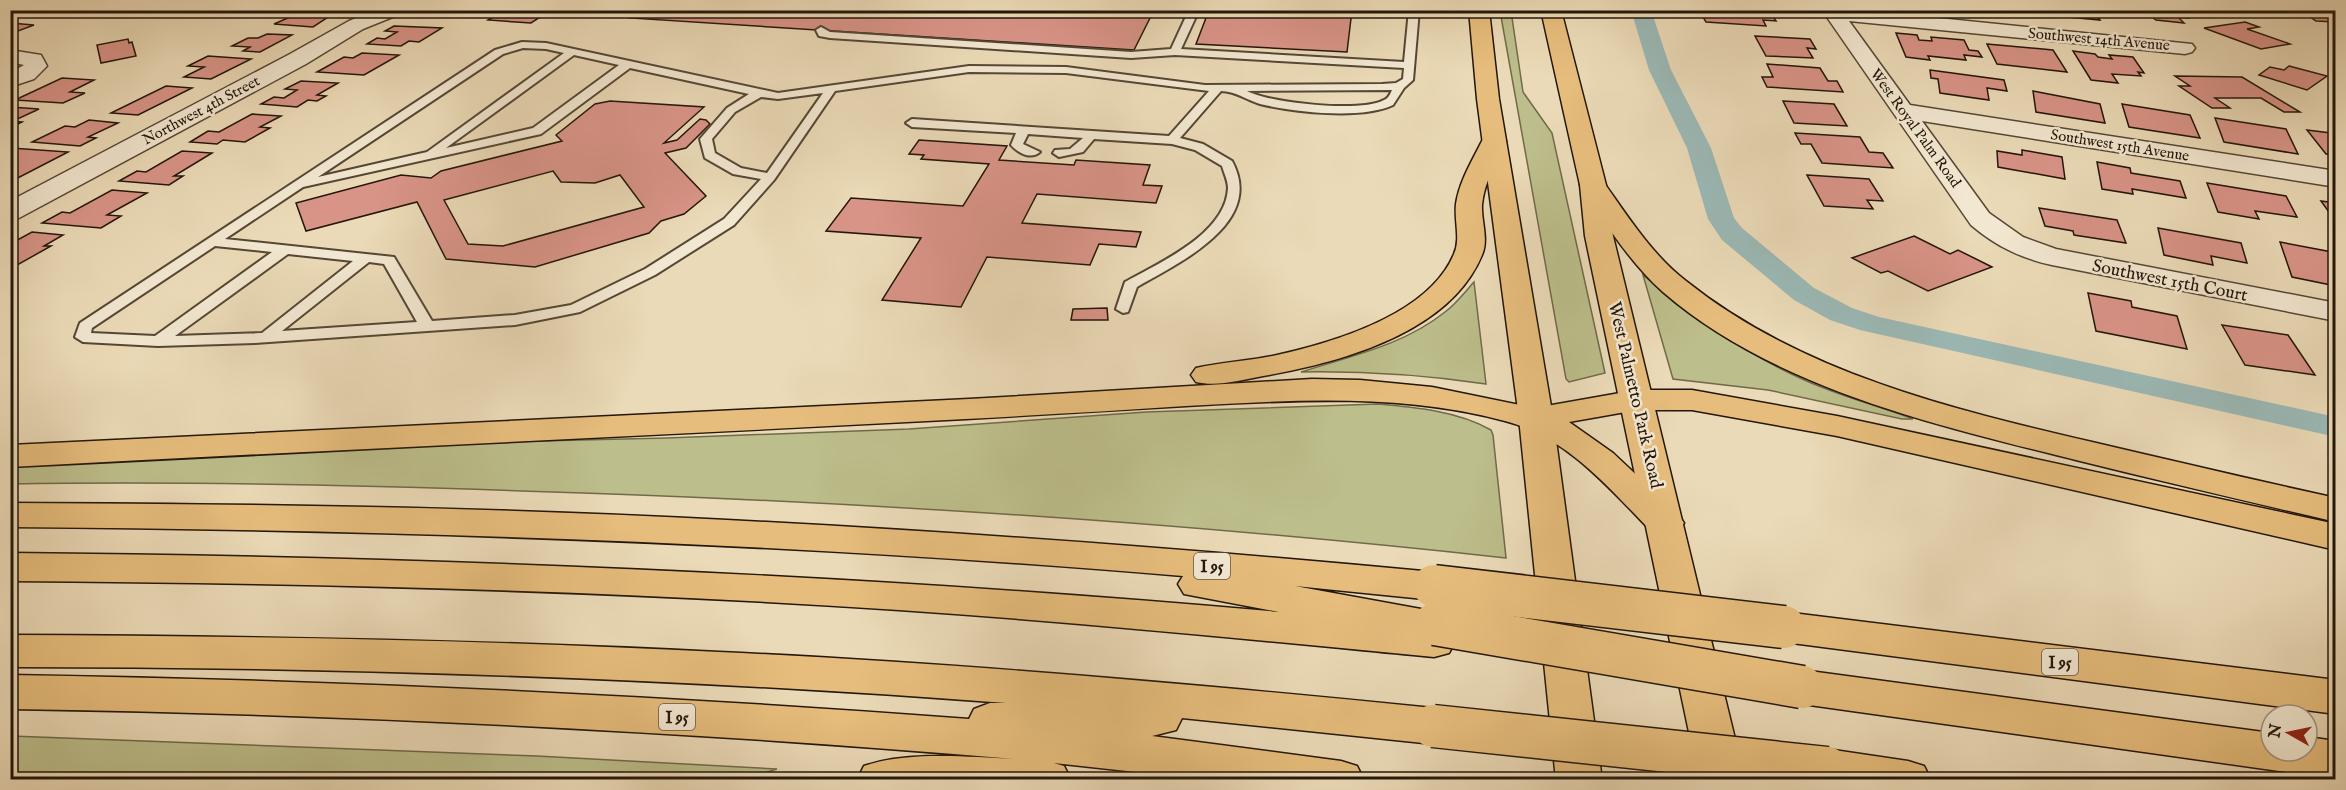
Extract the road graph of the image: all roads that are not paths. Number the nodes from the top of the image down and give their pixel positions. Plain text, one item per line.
1 (393, 10) edge
2 (1194, 10) edge
3 (1414, 10) edge
4 (1479, 10) edge
5 (1551, 10) edge
6 (1833, 12) edge
7 (821, 30) dead end
8 (2185, 48) dead end
9 (572, 52) junction
10 (1175, 52) junction
11 (10, 56) edge
12 (628, 64) junction
13 (1409, 65) junction
14 (10, 81) edge
15 (1400, 86) junction
16 (1218, 88) junction
17 (1233, 88) junction
18 (831, 89) junction
19 (759, 93) junction
20 (1904, 111) junction
21 (912, 123) dead end
22 (1024, 130) junction
23 (1091, 134) junction
24 (1172, 140) junction
25 (1494, 141) junction
26 (1034, 152) dead end
27 (1059, 153) dead end
28 (427, 156) junction
29 (770, 177) junction
30 (2336, 179) edge
31 (1593, 184) junction
32 (296, 187) junction
33 (10, 212) edge
34 (2006, 241) joint
35 (212, 242) junction
36 (284, 250) junction
37 (365, 258) junction
38 (1123, 309) dead end
39 (2336, 312) edge
40 (427, 326) junction
41 (267, 337) junction
42 (158, 341) junction
43 (1637, 400) junction
44 (1536, 418) junction
45 (761, 420) junction
46 (10, 456) edge
47 (2336, 510) edge
48 (10, 515) edge
49 (1665, 523) junction
50 (2336, 537) edge
51 (10, 567) edge
52 (1434, 618) junction
53 (10, 651) edge
54 (10, 692) edge
55 (2336, 697) edge
56 (1327, 714) junction
57 (803, 725) junction
58 (2336, 760) edge
59 (880, 780) edge
60 (1048, 780) edge
61 (1341, 780) edge
62 (1579, 780) edge
63 (1722, 780) edge
64 (1908, 780) edge

1 - 33 street, Northwest 4th Street
2 - 10 lane
3 - 13 lane
4 - 25 main road
5 - 31 main road, West Palmetto Park Road
6 - 8 street, Southwest 14th Avenue
6 - 20 street, West Royal Palm Road
7 - 10 lane
9 - 12 lane
9 - 28 lane
9 - 32 lane
10 - 13 lane
11 - 14 street
12 - 19 lane
12 - 28 lane
13 - 15 lane
15 - 17 lane
15 - 17 lane
16 - 17 lane
16 - 18 lane
16 - 24 lane
18 - 19 lane
18 - 29 lane
19 - 29 lane
20 - 30 street, Southwest 15th Avenue
20 - 34 street, West Royal Palm Road
21 - 22 lane
22 - 23 lane
22 - 26 lane
23 - 24 lane
23 - 27 lane
24 - 38 lane
25 - 44 main road
25 - 45 main road
28 - 32 lane
29 - 40 lane
31 - 43 main road, West Palmetto Park Road
31 - 47 main road
32 - 35 lane
34 - 39 street, Southwest 15th Court
35 - 36 lane
35 - 42 lane
36 - 37 lane
36 - 42 lane
37 - 40 lane
37 - 41 lane
40 - 41 lane
41 - 42 lane
43 - 44 main road
43 - 49 main road, West Palmetto Park Road
43 - 50 main road
44 - 45 main road
44 - 49 main road
44 - 62 main road
45 - 46 main road
48 - 52 main road
49 - 63 main road, West Palmetto Park Road
51 - 52 main road
52 - 55 main road, I 95, bridge
52 - 58 main road, bridge
53 - 56 main road
54 - 57 main road, I 95
56 - 57 main road
56 - 64 main road, bridge
57 - 61 main road, I 95
59 - 60 main road

